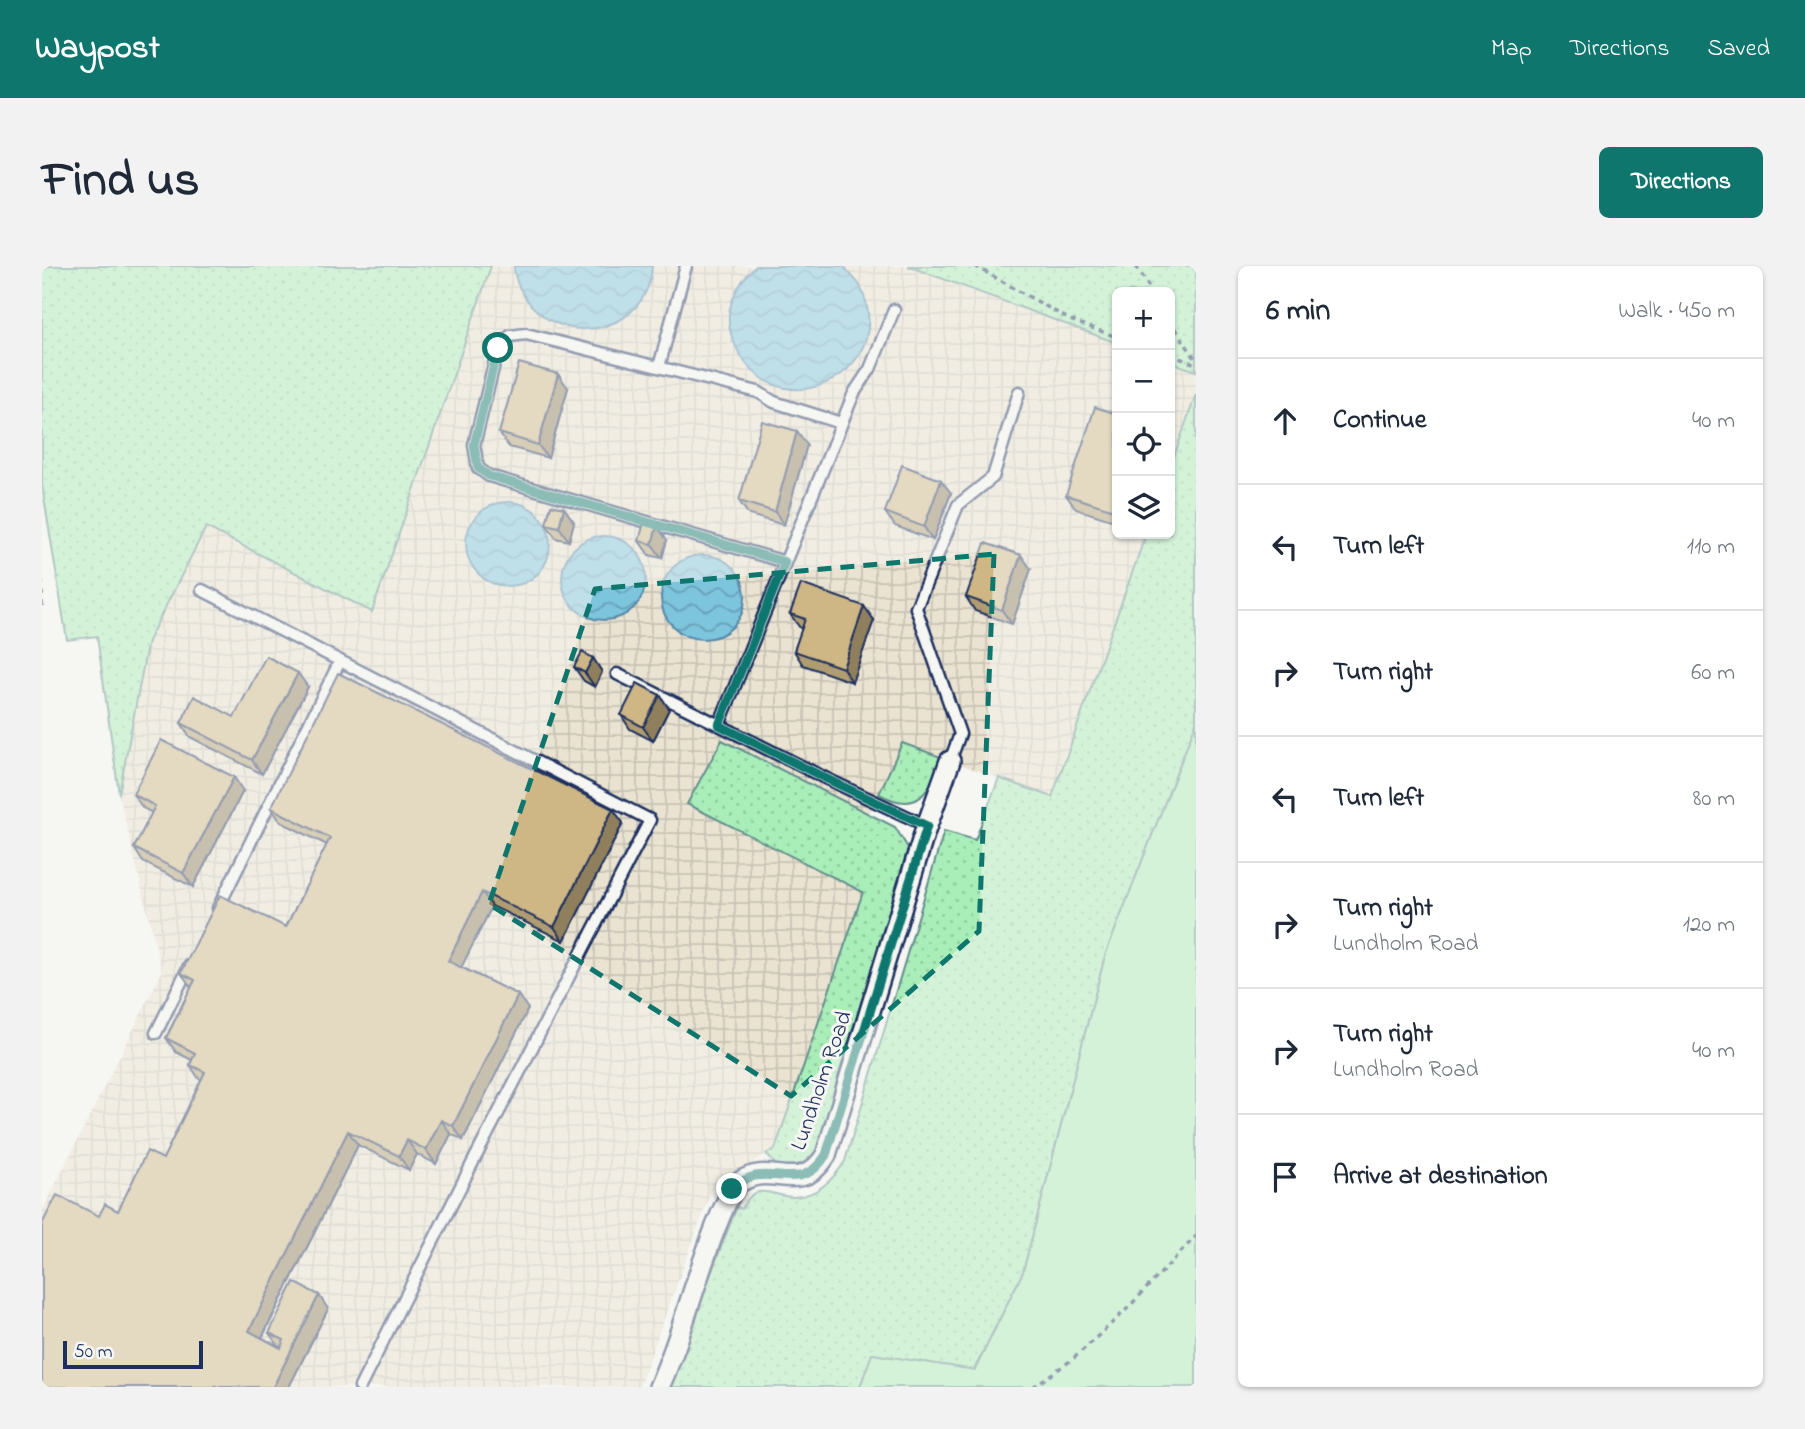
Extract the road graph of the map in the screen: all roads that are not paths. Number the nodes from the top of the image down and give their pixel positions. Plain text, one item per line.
1 (686, 266) edge
2 (894, 310) dead end
3 (659, 367) junction
4 (1019, 391) dead end
5 (841, 423) junction
6 (785, 562) junction
7 (202, 590) dead end
8 (340, 661) junction
9 (617, 674) dead end
10 (719, 725) junction
11 (950, 761) joint
12 (927, 826) junction
13 (211, 922) edge
14 (193, 959) edge
15 (156, 1033) dead end
16 (360, 1387) edge
17 (659, 1387) edge

1 - 3 lane
2 - 5 lane
3 - 5 lane
3 - 6 lane
4 - 11 lane
5 - 6 lane
6 - 10 lane
7 - 8 lane
8 - 13 lane
8 - 16 lane
9 - 10 lane
10 - 12 lane
11 - 12 street, Lundholm Road
12 - 17 street, Lundholm Road
14 - 15 lane

